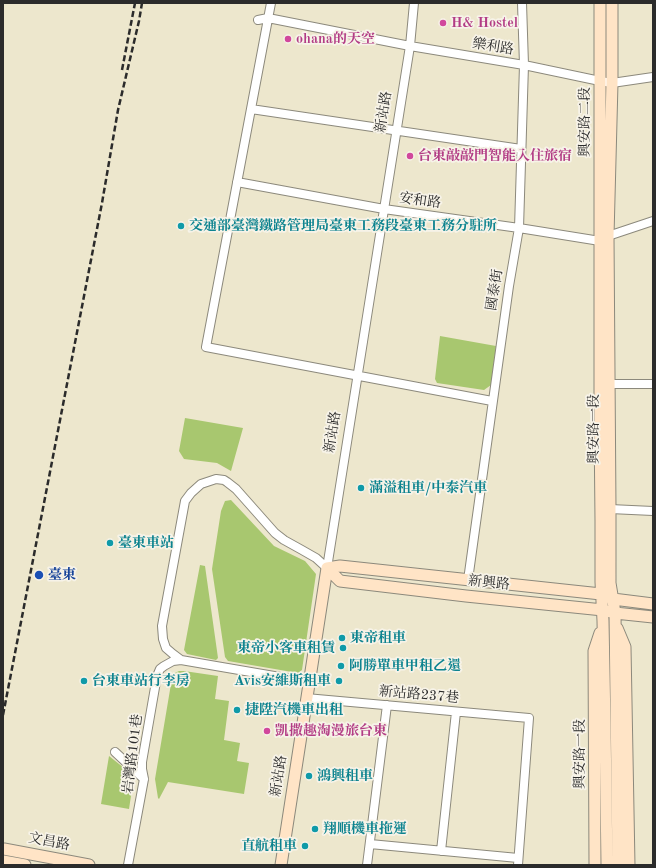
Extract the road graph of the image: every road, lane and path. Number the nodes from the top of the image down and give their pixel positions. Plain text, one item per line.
1 (271, 3) edge
2 (414, 3) edge
3 (522, 3) edge
4 (600, 3) edge
5 (612, 3) edge
6 (268, 18) junction
7 (258, 20) dead end
8 (410, 46) junction
9 (524, 65) junction
10 (653, 77) edge
11 (600, 81) junction
12 (612, 83) junction
13 (251, 109) junction
14 (396, 130) junction
15 (521, 148) junction
16 (237, 182) junction
17 (384, 209) junction
18 (653, 221) edge
19 (519, 228) junction
20 (604, 238) junction
21 (357, 375) junction
22 (609, 384) junction
23 (653, 384) edge
24 (492, 401) junction
25 (610, 508) junction
26 (653, 511) edge
27 (327, 568) junction
28 (468, 580) junction
29 (601, 594) junction
30 (613, 599) junction
31 (653, 604) edge
32 (603, 615) junction
33 (653, 617) edge
34 (615, 618) junction
35 (181, 660) junction
36 (309, 682) junction
37 (306, 698) junction
38 (387, 706) junction
39 (456, 712) junction
40 (115, 752) dead end
41 (144, 779) junction
42 (370, 844) junction
43 (4, 849) dead end
44 (441, 851) junction
45 (3, 861) edge
46 (518, 862) edge
47 (25, 865) edge
48 (89, 865) edge
49 (128, 865) edge
50 (281, 865) edge
51 (367, 865) edge
52 (595, 865) edge
53 (607, 865) edge
54 (618, 865) edge
55 (629, 865) edge

1 - 6 street
2 - 8 street, 新站路
3 - 9 street, 國泰街
4 - 11 street, 興安路二段
5 - 12 street, 興安路二段
6 - 7 street, 樂利路
6 - 8 street, 樂利路
6 - 13 street
8 - 9 street, 樂利路
8 - 14 street, 新站路
9 - 11 street, 樂利路
9 - 15 street, 國泰街
10 - 12 street, 樂利路
11 - 12 street, 樂利路
11 - 20 street, 興安路二段
12 - 20 street, 興安路二段
13 - 14 street
13 - 16 street
14 - 15 street
14 - 17 street, 新站路
15 - 19 street, 國泰街
16 - 17 street, 安和路
16 - 21 street
17 - 19 street, 安和路
17 - 21 street, 新站路
18 - 20 street
19 - 20 street, 安和路
19 - 24 street, 國泰街
20 - 22 street, 興安路一段
20 - 29 street, 興安路一段
21 - 24 street
21 - 27 street, 新站路
22 - 23 street
22 - 25 street, 興安路一段
24 - 28 street, 國泰街
25 - 26 street
25 - 30 street, 興安路一段
27 - 28 street, 新興路
27 - 32 street, 新興路
27 - 35 street, 新興路
27 - 36 street, 新站路
28 - 29 street, 新興路
29 - 30 street, 新興路
29 - 32 street, 興安路一段
30 - 31 street, 新興路
30 - 34 street, 興安路一段
32 - 34 street, 新興路
32 - 52 street, 興安路一段
32 - 53 street, 興安路一段
33 - 34 street, 新興路
34 - 54 street, 興安路一段
34 - 55 street, 興安路一段
35 - 36 street
35 - 41 street, 岩灣路101巷
36 - 37 street, 新站路
37 - 38 street, 新站路237巷
37 - 50 street, 新站路
38 - 39 street, 新站路237巷
38 - 42 street
39 - 44 street
39 - 46 street, 新站路237巷
40 - 41 street
41 - 49 street, 岩灣路101巷
42 - 44 street
42 - 51 street
43 - 48 street, 文昌路
44 - 46 street
45 - 47 street, 文昌路

